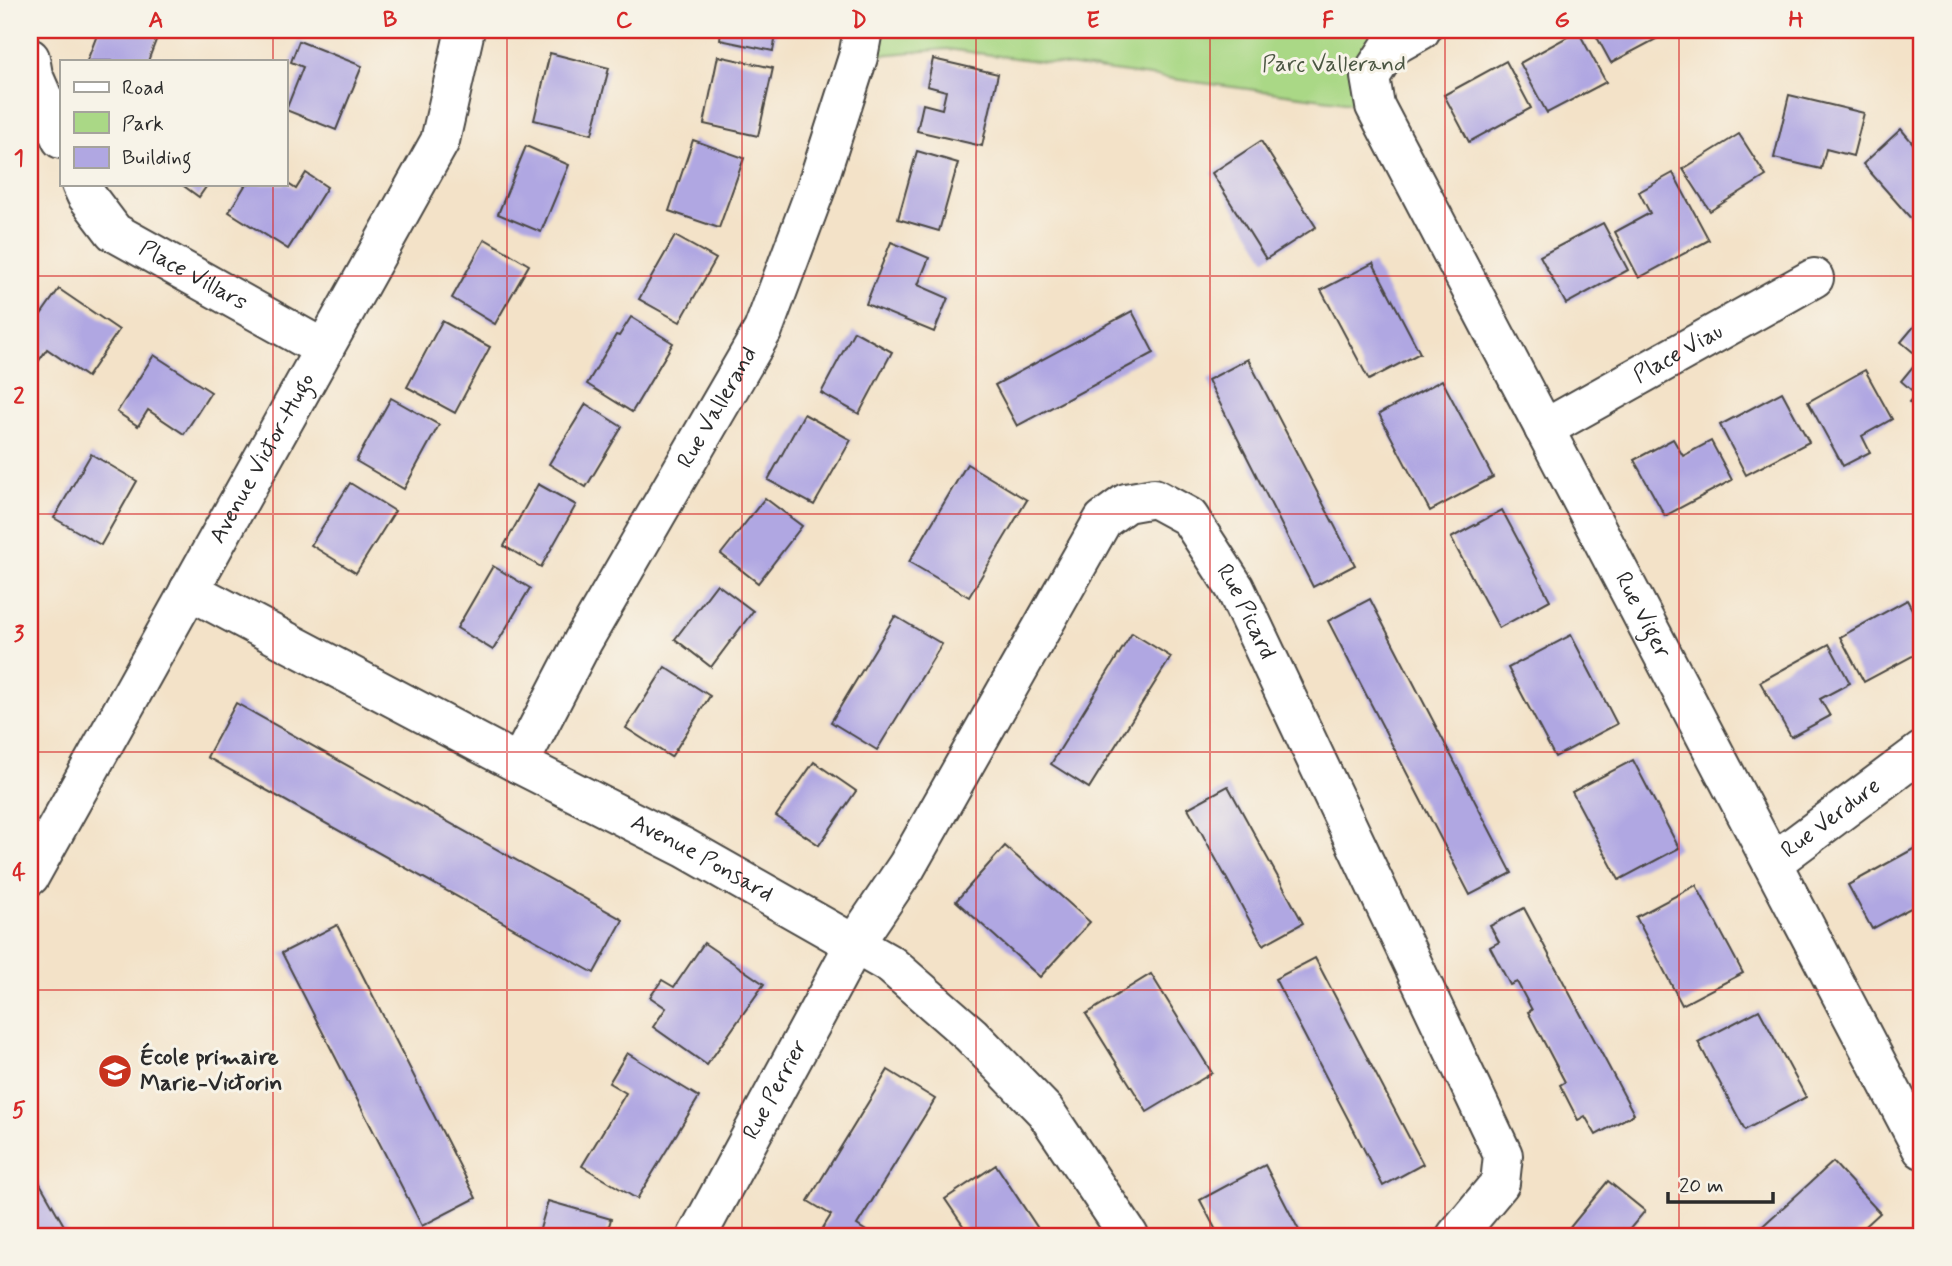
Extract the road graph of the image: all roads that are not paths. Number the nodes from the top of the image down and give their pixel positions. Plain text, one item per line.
1 (465, 30) edge
2 (863, 30) edge
3 (1421, 30) edge
4 (30, 58) edge
5 (60, 137) edge
6 (82, 186) edge
7 (1814, 278) dead end
8 (324, 349) junction
9 (1544, 429) junction
10 (190, 590) junction
11 (1922, 751) edge
12 (519, 764) junction
13 (1772, 863) junction
14 (30, 876) edge
15 (855, 943) junction
16 (1922, 1149) edge
17 (697, 1236) edge
18 (1129, 1236) edge
19 (1456, 1236) edge

1 - 8 street, Avenue Victor-Hugo
2 - 12 street, Rue Vallerand
3 - 9 street, Rue Viger
4 - 5 street
6 - 8 street, Place Villars
7 - 9 street, Place Viau
8 - 10 street, Avenue Victor-Hugo
9 - 13 street, Rue Viger
10 - 12 street, Avenue Ponsard
10 - 14 street, Avenue Victor-Hugo
11 - 13 street, Rue Verdure
12 - 15 street, Avenue Ponsard
13 - 16 street, Rue Viger
15 - 17 street, Rue Perrier
15 - 18 street, Avenue Ponsard
15 - 19 street, Rue Picard

